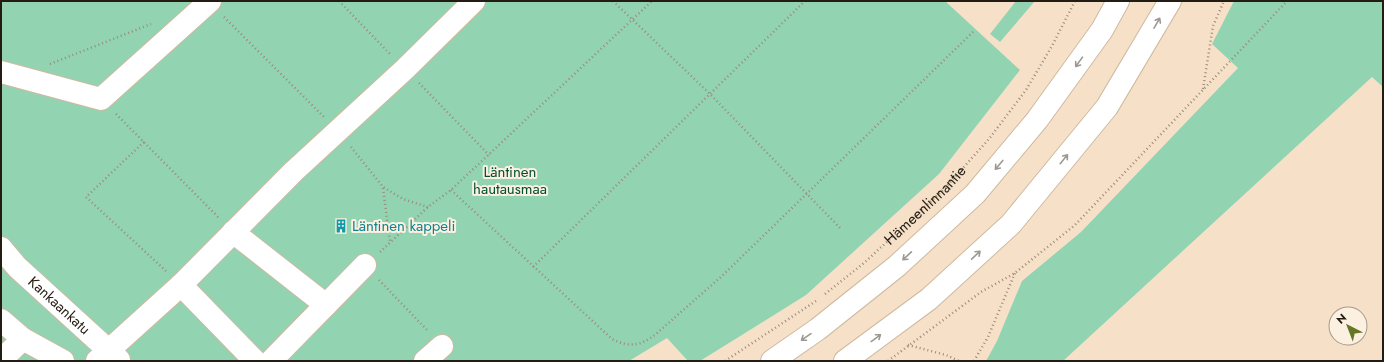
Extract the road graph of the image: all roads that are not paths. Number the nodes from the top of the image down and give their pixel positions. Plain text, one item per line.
1 (210, 1) edge
2 (474, 1) edge
3 (1118, 1) edge
4 (1170, 1) edge
5 (1, 72) edge
6 (233, 232) junction
7 (1, 248) edge
8 (366, 265) road end
9 (181, 285) junction
10 (326, 305) junction
11 (1, 320) edge
12 (23, 339) junction
13 (442, 346) road end
14 (108, 358) edge
15 (1, 360) edge
16 (63, 361) edge
17 (255, 361) edge
18 (271, 361) edge
19 (425, 361) edge
20 (772, 361) edge
21 (845, 361) edge

1 - 5 main road
2 - 6 main road
3 -> 20 main road, Hämeenlinnantie
21 -> 4 main road
6 - 9 main road
6 - 10 main road
7 - 14 main road, Kankaankatu
8 - 10 main road
9 - 14 main road
9 - 17 main road
10 - 18 main road
11 - 12 main road
12 - 15 main road
12 - 16 main road
13 - 19 main road

